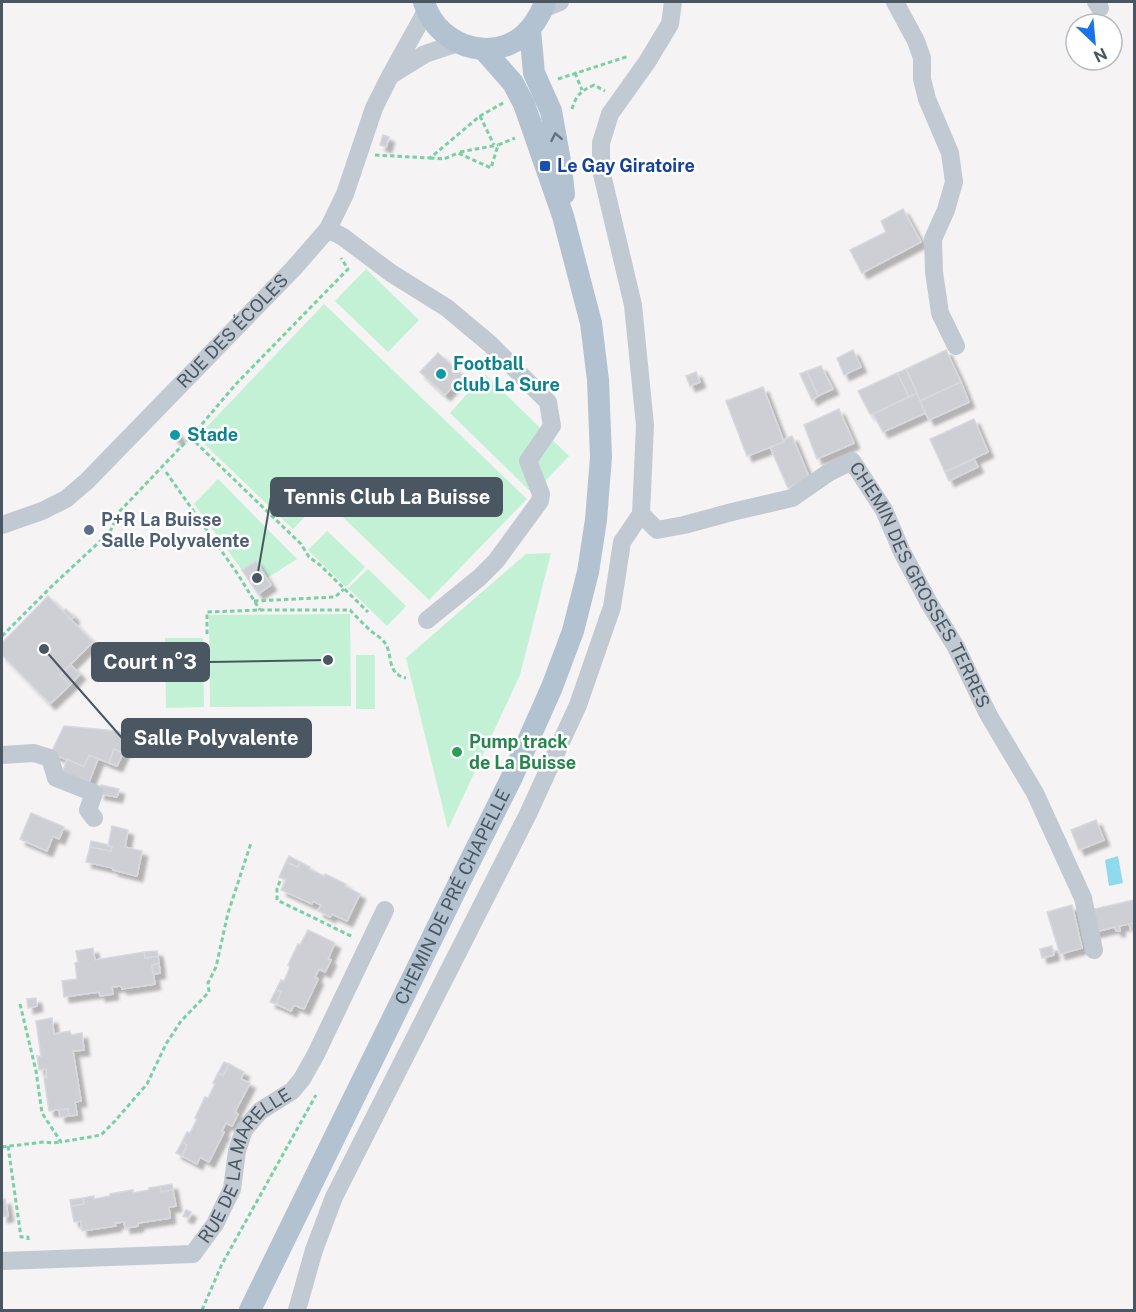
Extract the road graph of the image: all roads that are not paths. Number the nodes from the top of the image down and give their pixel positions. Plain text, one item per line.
1 (674, 2) edge
2 (895, 2) edge
3 (550, 4) edge
4 (425, 6) edge
5 (530, 30) junction
6 (458, 43) junction
7 (483, 49) junction
8 (390, 76) junction
9 (563, 216) junction
10 (336, 233) junction
11 (956, 346) dead end
12 (641, 514) junction
13 (2, 525) edge
14 (427, 620) dead end
15 (2, 755) edge
16 (94, 818) dead end
17 (385, 910) dead end
18 (1094, 950) dead end
19 (2, 1261) edge
20 (250, 1311) edge
21 (297, 1311) edge

1 - 12 street
2 - 11 street
3 - 5 main road
4 - 6 main road
4 - 8 street, RUE DES ÉCOLES
5 - 7 main road
9 -> 5 main road, CHEMIN DE PRÉ CHAPELLE
6 - 7 main road
6 - 8 street
7 - 9 main road, CHEMIN DE PRÉ CHAPELLE
8 - 10 street, RUE DES ÉCOLES
9 - 20 main road, CHEMIN DE PRÉ CHAPELLE
10 - 13 street, RUE DES ÉCOLES
10 - 14 street
12 - 18 street, CHEMIN DES GROSSES TERRES
12 - 21 street
15 - 16 street
17 - 19 street, RUE DE LA MARELLE

